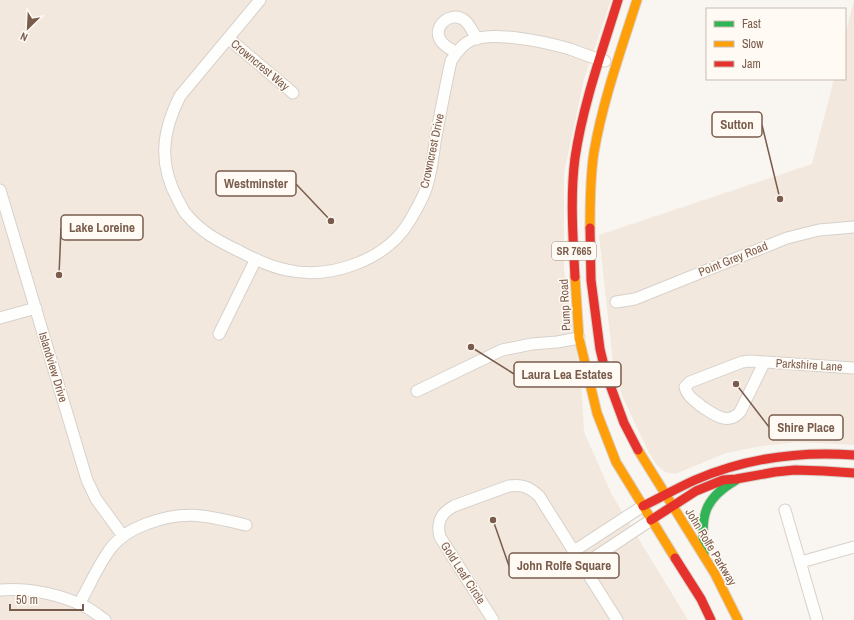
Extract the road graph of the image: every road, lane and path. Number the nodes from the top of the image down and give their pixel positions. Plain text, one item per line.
1 (260, 0) edge
2 (618, 0) edge
3 (638, 0) edge
4 (228, 38) junction
5 (477, 38) junction
6 (456, 53) junction
7 (599, 60) junction
8 (617, 65) junction
9 (293, 93) dead end
10 (0, 190) edge
11 (854, 227) edge
12 (256, 259) junction
13 (616, 302) dead end
14 (36, 308) junction
15 (0, 318) edge
16 (219, 334) dead end
17 (579, 338) junction
18 (764, 363) junction
19 (854, 368) edge
20 (417, 391) dead end
21 (854, 455) edge
22 (854, 474) edge
23 (736, 480) junction
24 (666, 495) junction
25 (672, 505) junction
26 (643, 506) junction
27 (785, 510) dead end
28 (651, 520) junction
29 (246, 525) dead end
30 (123, 536) junction
31 (854, 547) edge
32 (574, 551) junction
33 (704, 556) junction
34 (801, 562) junction
35 (583, 564) junction
36 (0, 590) edge
37 (79, 604) junction
38 (105, 620) edge
39 (493, 620) edge
40 (617, 620) edge
41 (711, 620) edge
42 (738, 620) edge
43 (817, 620) edge

1 - 4 street, Crowncrest Drive
2 - 7 main road, Pump Road / SR 7665
3 - 8 main road, SR 7665
4 - 9 street, Crowncrest Way
4 - 12 street, Crowncrest Drive
5 - 6 street, Crowncrest Drive
5 - 6 street
5 - 7 street
6 - 12 street, Crowncrest Drive
7 - 8 street
7 - 17 main road, Pump Road / SR 7665
8 - 24 main road, SR 7665
10 - 14 street, Islandview Drive
11 - 13 street, Point Grey Road
12 - 16 street
14 - 15 street
14 - 30 street, Islandview Drive
17 - 20 street
17 - 26 main road, Pump Road / SR 7665
18 - 18 street, Parkshire Lane
18 - 19 street, Parkshire Lane
21 - 24 main road
22 - 23 main road, John Rolfe Parkway
23 - 25 main road, John Rolfe Parkway
23 - 33 main road
24 - 25 main road, SR 7665
24 - 26 main road
25 - 28 main road
25 - 33 main road, John Rolfe Parkway
26 - 28 main road, Pump Road
26 - 32 street
27 - 34 street
28 - 35 street
28 - 41 main road
29 - 30 street
30 - 37 street
31 - 34 street
32 - 35 street, Gold Leaf Circle
32 - 39 street, Gold Leaf Circle
33 - 42 main road, John Rolfe Parkway
34 - 43 street
35 - 40 street, Gold Leaf Circle
36 - 37 street
37 - 38 street

